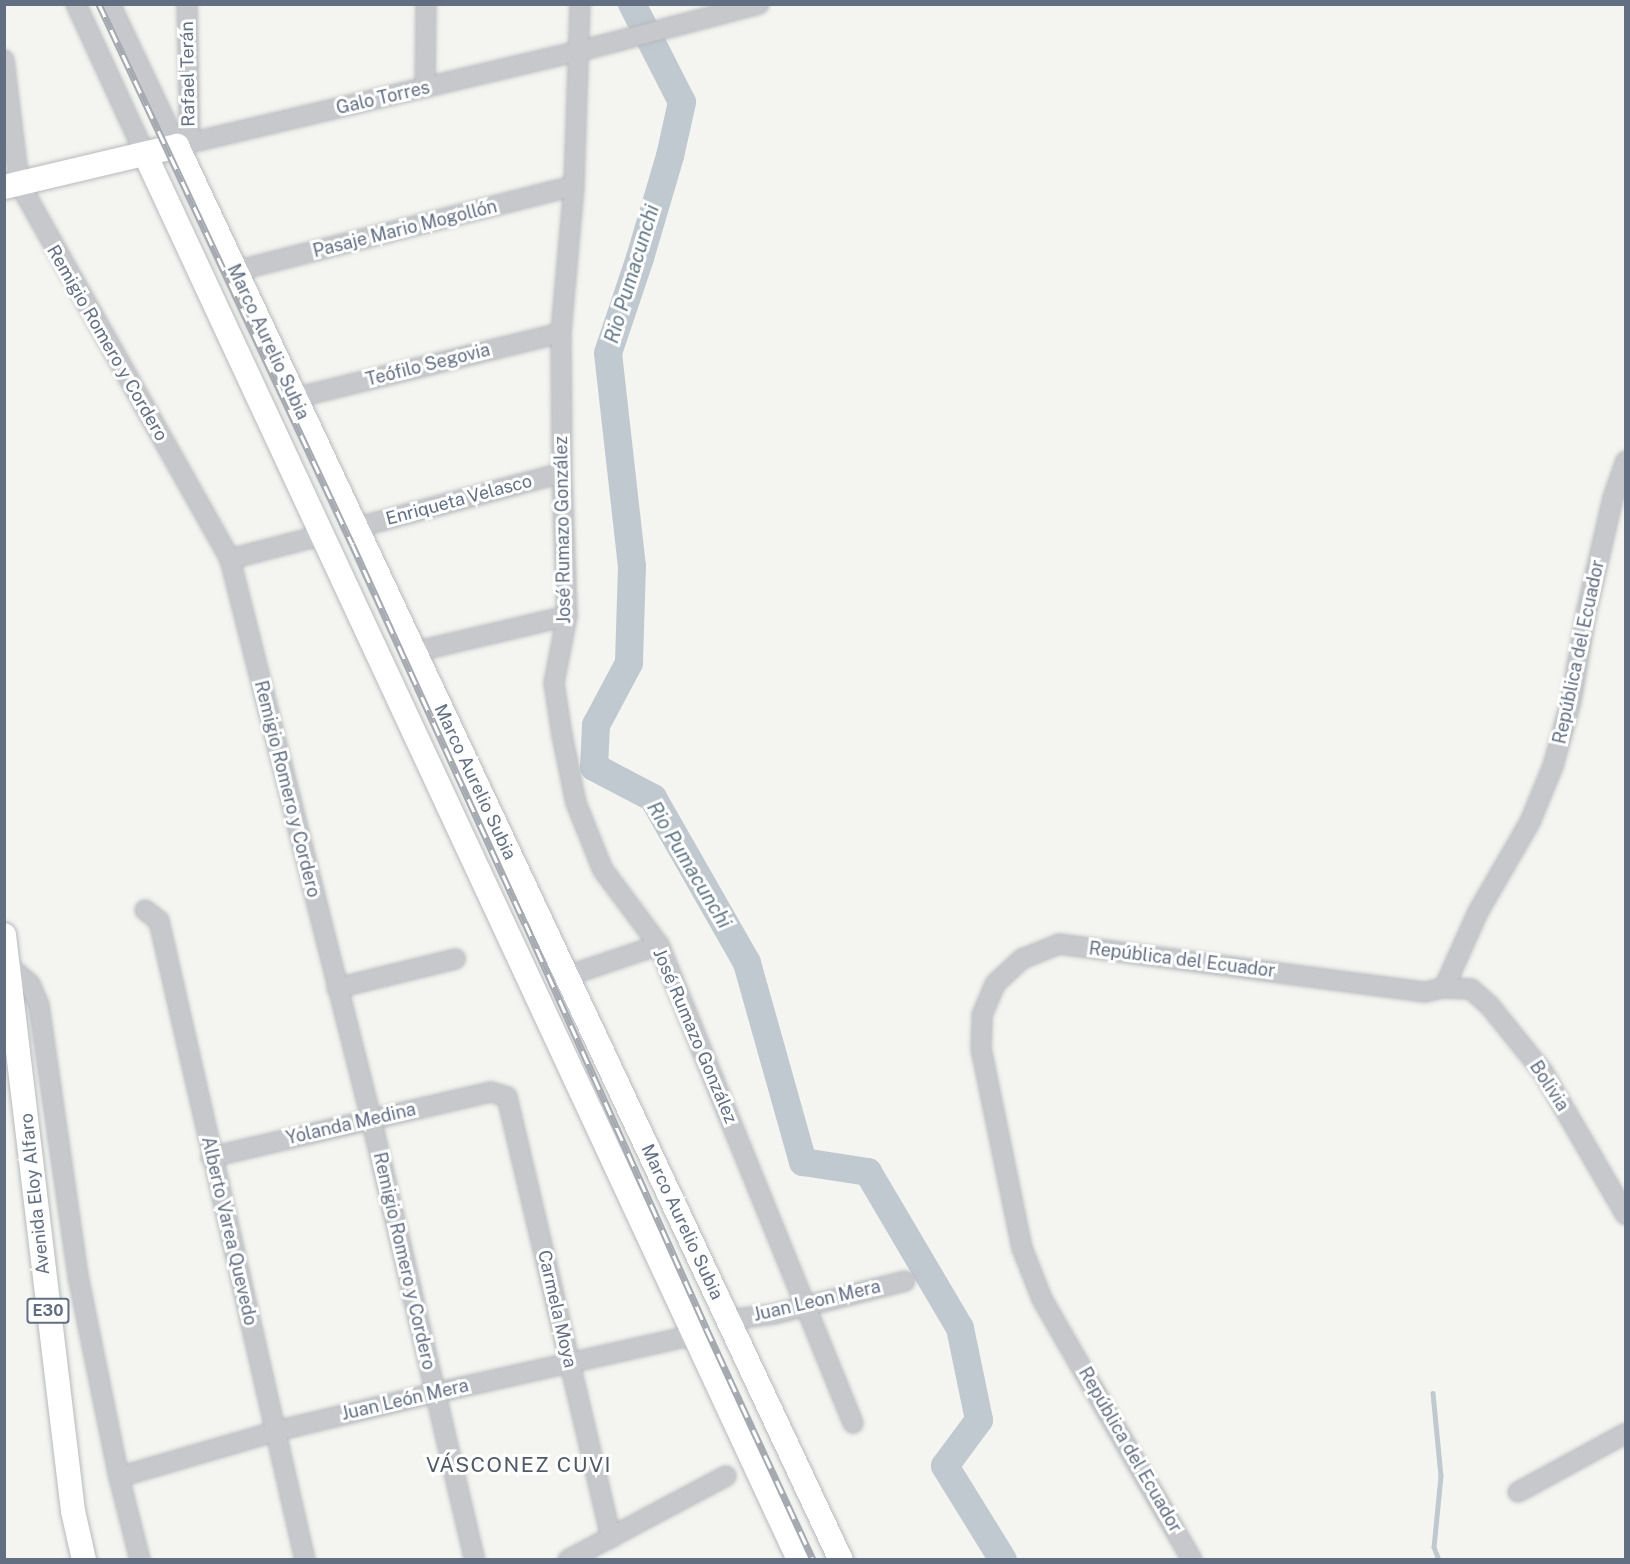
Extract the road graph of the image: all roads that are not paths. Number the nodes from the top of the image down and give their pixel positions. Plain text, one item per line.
1 (76, 4) edge
2 (110, 4) edge
3 (187, 4) edge
4 (426, 4) edge
5 (580, 4) edge
6 (759, 4) edge
7 (580, 51) junction
8 (4, 60) edge
9 (425, 88) junction
10 (183, 145) junction
11 (145, 154) junction
12 (12, 185) edge
13 (574, 186) junction
14 (235, 271) junction
15 (561, 333) junction
16 (294, 398) junction
17 (1626, 461) edge
18 (562, 473) junction
19 (356, 528) junction
20 (323, 536) junction
21 (230, 559) junction
22 (567, 616) junction
23 (414, 652) junction
24 (145, 910) dead end
25 (4, 935) edge
26 (659, 945) junction
27 (455, 959) dead end
28 (9, 966) junction
29 (567, 976) junction
30 (338, 988) junction
31 (1444, 988) junction
32 (490, 1092) joint
33 (371, 1118) junction
34 (211, 1157) junction
35 (1626, 1215) edge
36 (905, 1281) dead end
37 (806, 1305) junction
38 (728, 1320) junction
39 (695, 1335) junction
40 (569, 1363) junction
41 (435, 1393) junction
42 (853, 1423) dead end
43 (277, 1431) junction
44 (1626, 1433) edge
45 (726, 1476) dead end
46 (119, 1477) junction
47 (1518, 1492) dead end
48 (610, 1538) junction
49 (795, 1558) edge
50 (84, 1560) edge
51 (140, 1560) edge
52 (305, 1560) edge
53 (475, 1560) edge
54 (568, 1560) edge
55 (841, 1560) edge
56 (1192, 1560) edge

1 - 11 street, Marco Aurelio Subia
2 - 10 street, Marco Aurelio Subia
3 - 10 street, Rafael Terán
4 - 9 street
5 - 7 street, José Rumazo González
6 - 7 street, Galo Torres
7 - 9 street, Galo Torres
7 - 13 street, José Rumazo González
8 - 12 street, Remigio Romero y Cordero
9 - 10 street, Galo Torres
10 - 11 main road, Galo Torres
10 - 14 main road, Marco Aurelio Subia
11 - 12 main road, Galo Torres
11 - 20 main road, Marco Aurelio Subia
12 - 21 street, Remigio Romero y Cordero
13 - 14 street, Pasaje Mario Mogollón
13 - 15 street, José Rumazo González
14 - 16 main road, Marco Aurelio Subia
15 - 16 street, Teófilo Segovia
15 - 18 street, José Rumazo González
16 - 19 main road, Marco Aurelio Subia
17 - 31 street, República del Ecuador
18 - 19 street, Enriqueta Velasco
18 - 22 street, José Rumazo González
19 - 23 main road, Marco Aurelio Subia
20 - 21 street
20 - 39 main road, Marco Aurelio Subia
21 - 30 street, Remigio Romero y Cordero
22 - 23 street
22 - 26 street, José Rumazo González
23 - 29 main road, Marco Aurelio Subia
24 - 34 street, Alberto Varea Quevedo
25 - 28 main road, Avenida Eloy Alfaro / E30
26 - 29 street
26 - 37 street, José Rumazo González
27 - 30 street
28 - 46 street
28 - 50 main road, Avenida Eloy Alfaro / E30
29 - 38 main road, Marco Aurelio Subia
30 - 33 street, Remigio Romero y Cordero
31 - 35 street, Bolivia
31 - 56 street, República del Ecuador
32 - 33 street, Yolanda Medina
32 - 40 street, Carmela Moya
33 - 34 street, Yolanda Medina
33 - 41 street, Remigio Romero y Cordero
34 - 43 street, Alberto Varea Quevedo
36 - 37 street, Juan Leon Mera
37 - 38 street, Juan Leon Mera
37 - 42 street, José Rumazo González
38 - 55 main road, Marco Aurelio Subia
39 - 40 street, Juan León Mera
39 - 49 main road, Marco Aurelio Subia
40 - 41 street, Juan León Mera
40 - 48 street, Carmela Moya
41 - 43 street, Juan León Mera
41 - 53 street, Remigio Romero y Cordero
43 - 46 street, Juan León Mera
43 - 52 street, Alberto Varea Quevedo
44 - 47 street
45 - 48 street
46 - 51 street
48 - 54 street

